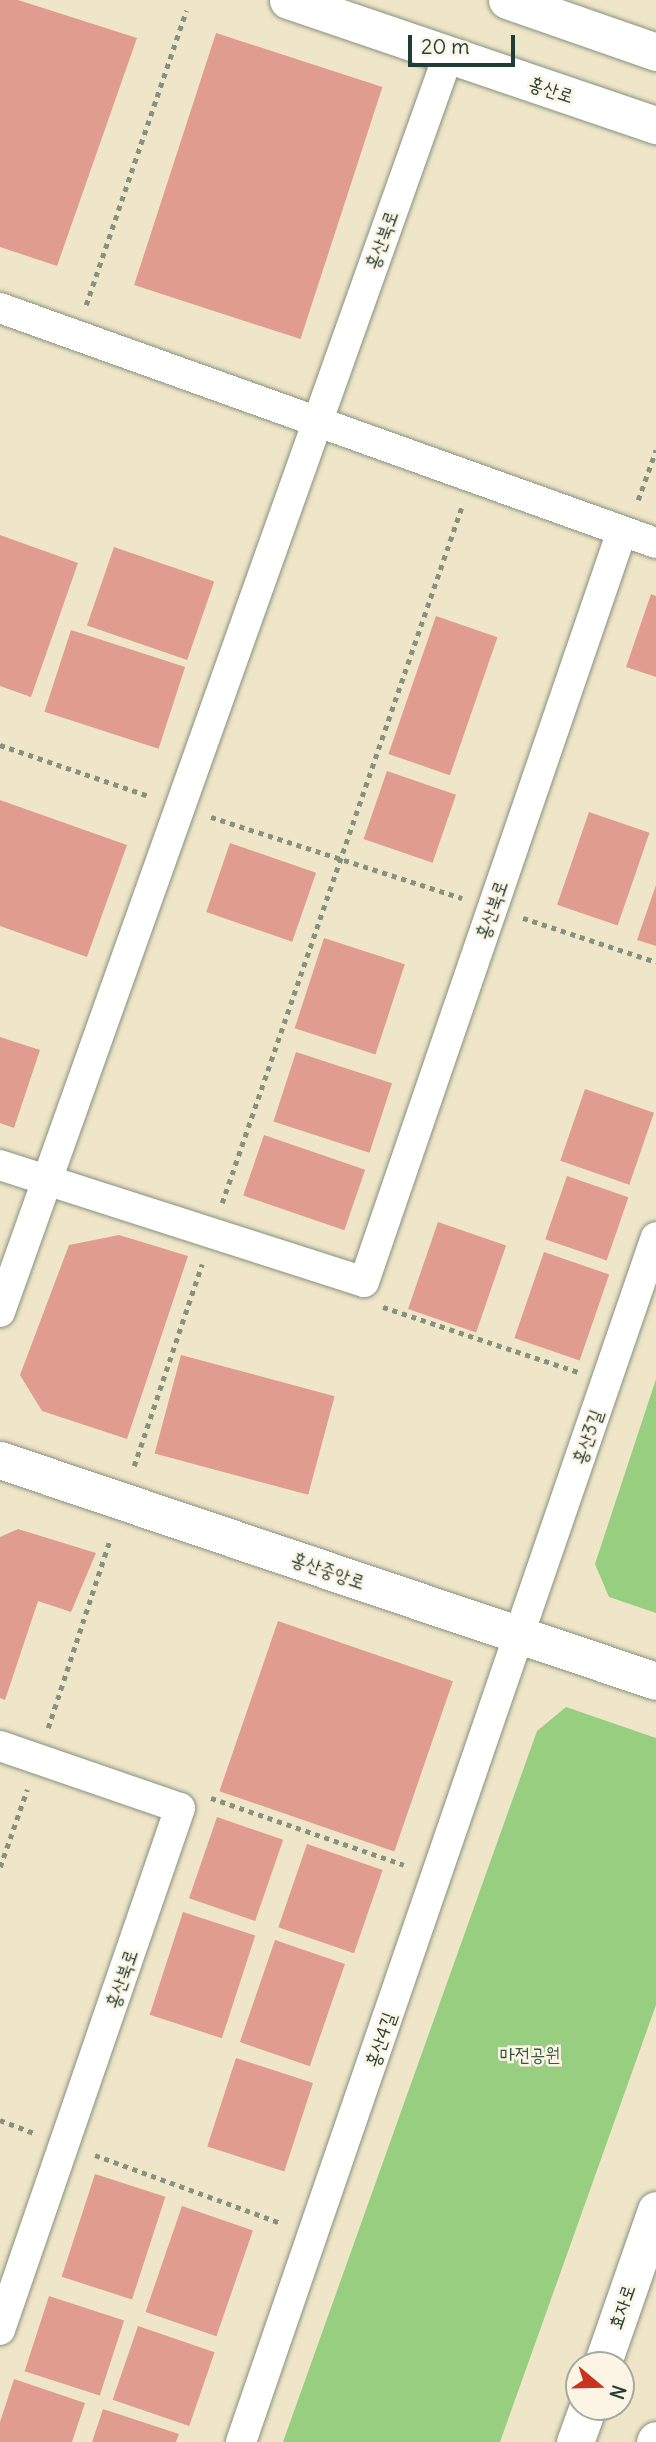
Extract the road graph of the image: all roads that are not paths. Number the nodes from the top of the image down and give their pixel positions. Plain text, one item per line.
1 (288, 0) edge
2 (507, 0) edge
3 (656, 52) edge
4 (448, 56) junction
5 (656, 125) edge
6 (1, 311) edge
7 (314, 423) junction
8 (622, 531) junction
9 (656, 543) edge
10 (0, 1165) edge
11 (47, 1181) junction
12 (656, 1237) edge
13 (0, 1312) edge
14 (0, 1460) edge
15 (520, 1637) junction
16 (656, 1681) edge
17 (0, 1746) edge
18 (656, 2210) edge
19 (0, 2330) edge
20 (607, 2351) edge
21 (583, 2421) edge
22 (241, 2442) edge
23 (575, 2442) edge

1 - 4 street, 홍산로
2 - 3 street
4 - 5 street, 홍산로
4 - 7 street, 홍산북로
6 - 7 street
7 - 8 street
7 - 11 street, 홍산북로
8 - 9 street
8 - 11 street, 홍산북로
10 - 11 street, 홍산북로
11 - 13 street, 홍산북로
12 - 15 street, 홍산3길
14 - 15 street, 홍산중앙로
15 - 16 street, 홍산중앙로
15 - 22 street, 홍산4길
17 - 19 street, 홍산북로
18 - 20 street, 효자로
21 - 23 street

